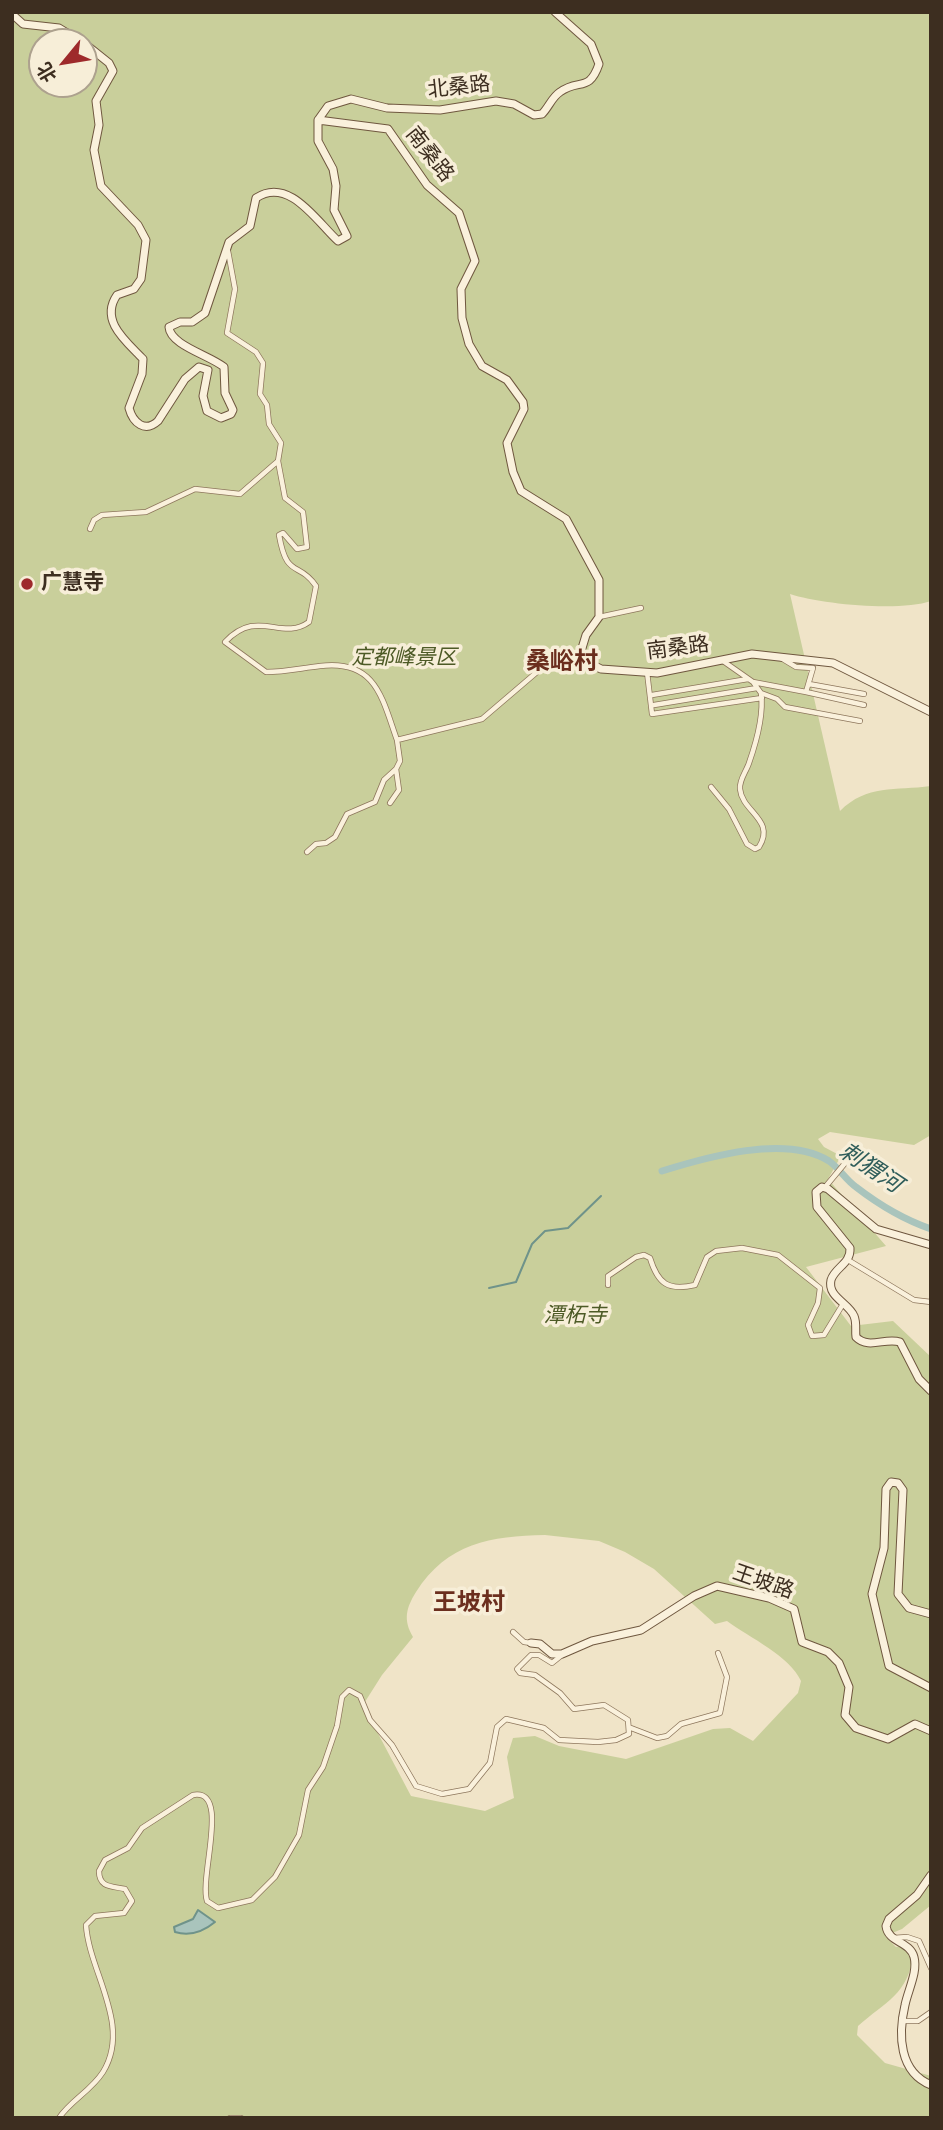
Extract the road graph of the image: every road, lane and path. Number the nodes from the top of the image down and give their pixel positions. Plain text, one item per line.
1 (555, 12) edge
2 (12, 14) edge
3 (60, 28) edge
4 (98, 57) edge
5 (98, 97) edge
6 (98, 98) edge
7 (318, 120) junction
8 (228, 248) junction
9 (278, 461) junction
10 (90, 529) dead end
11 (641, 608) dead end
12 (599, 617) junction
13 (781, 657) junction
14 (579, 658) junction
15 (723, 661) junction
16 (647, 672) junction
17 (751, 680) junction
18 (809, 684) junction
19 (806, 692) junction
20 (760, 693) junction
21 (864, 694) dead end
22 (652, 695) junction
23 (653, 705) junction
24 (864, 705) dead end
25 (931, 712) edge
26 (860, 721) dead end
27 (397, 740) junction
28 (396, 769) junction
29 (711, 787) dead end
30 (390, 803) dead end
31 (307, 852) dead end
32 (870, 1168) dead end
33 (826, 1186) dead end
34 (931, 1245) edge
35 (848, 1260) junction
36 (608, 1285) dead end
37 (931, 1302) edge
38 (843, 1304) junction
39 (931, 1391) edge
40 (931, 1614) edge
41 (513, 1632) dead end
42 (531, 1643) joint
43 (718, 1653) dead end
44 (562, 1654) junction
45 (931, 1688) edge
46 (631, 1728) junction
47 (931, 1731) edge
48 (931, 1875) edge
49 (892, 1938) junction
50 (931, 1968) edge
51 (931, 2012) edge
52 (903, 2021) junction
53 (903, 2052) junction
54 (931, 2079) edge
55 (931, 2085) edge
56 (59, 2118) edge
57 (230, 2118) edge
58 (242, 2118) edge

1 - 7 street, 北桑路
2 - 3 street
4 - 5 street
6 - 8 street
7 - 8 street
7 - 12 street, 南桑路
8 - 9 street
9 - 10 street
9 - 27 street
11 - 12 street
12 - 14 street, 南桑路
13 - 15 street, 南桑路
13 - 18 street
13 - 25 street, 南桑路
14 - 16 street, 南桑路
14 - 27 street
15 - 16 street, 南桑路
15 - 17 street
16 - 22 street
17 - 19 street
17 - 20 street
17 - 22 street
18 - 19 street
18 - 21 street
19 - 24 street
20 - 23 street
20 - 23 street
20 - 26 street
20 - 29 street
22 - 23 street
27 - 28 street
28 - 30 street
28 - 31 street
32 - 33 street
34 - 35 street
35 - 37 street
35 - 38 street
36 - 38 street
38 - 39 street
40 - 45 street
41 - 42 street
42 - 44 street
43 - 46 street
44 - 46 street
44 - 47 street, 王坡路
46 - 56 street
48 - 49 street
49 - 50 street
49 - 52 street
51 - 52 street
52 - 53 street
53 - 54 street
53 - 55 street
57 - 58 street

